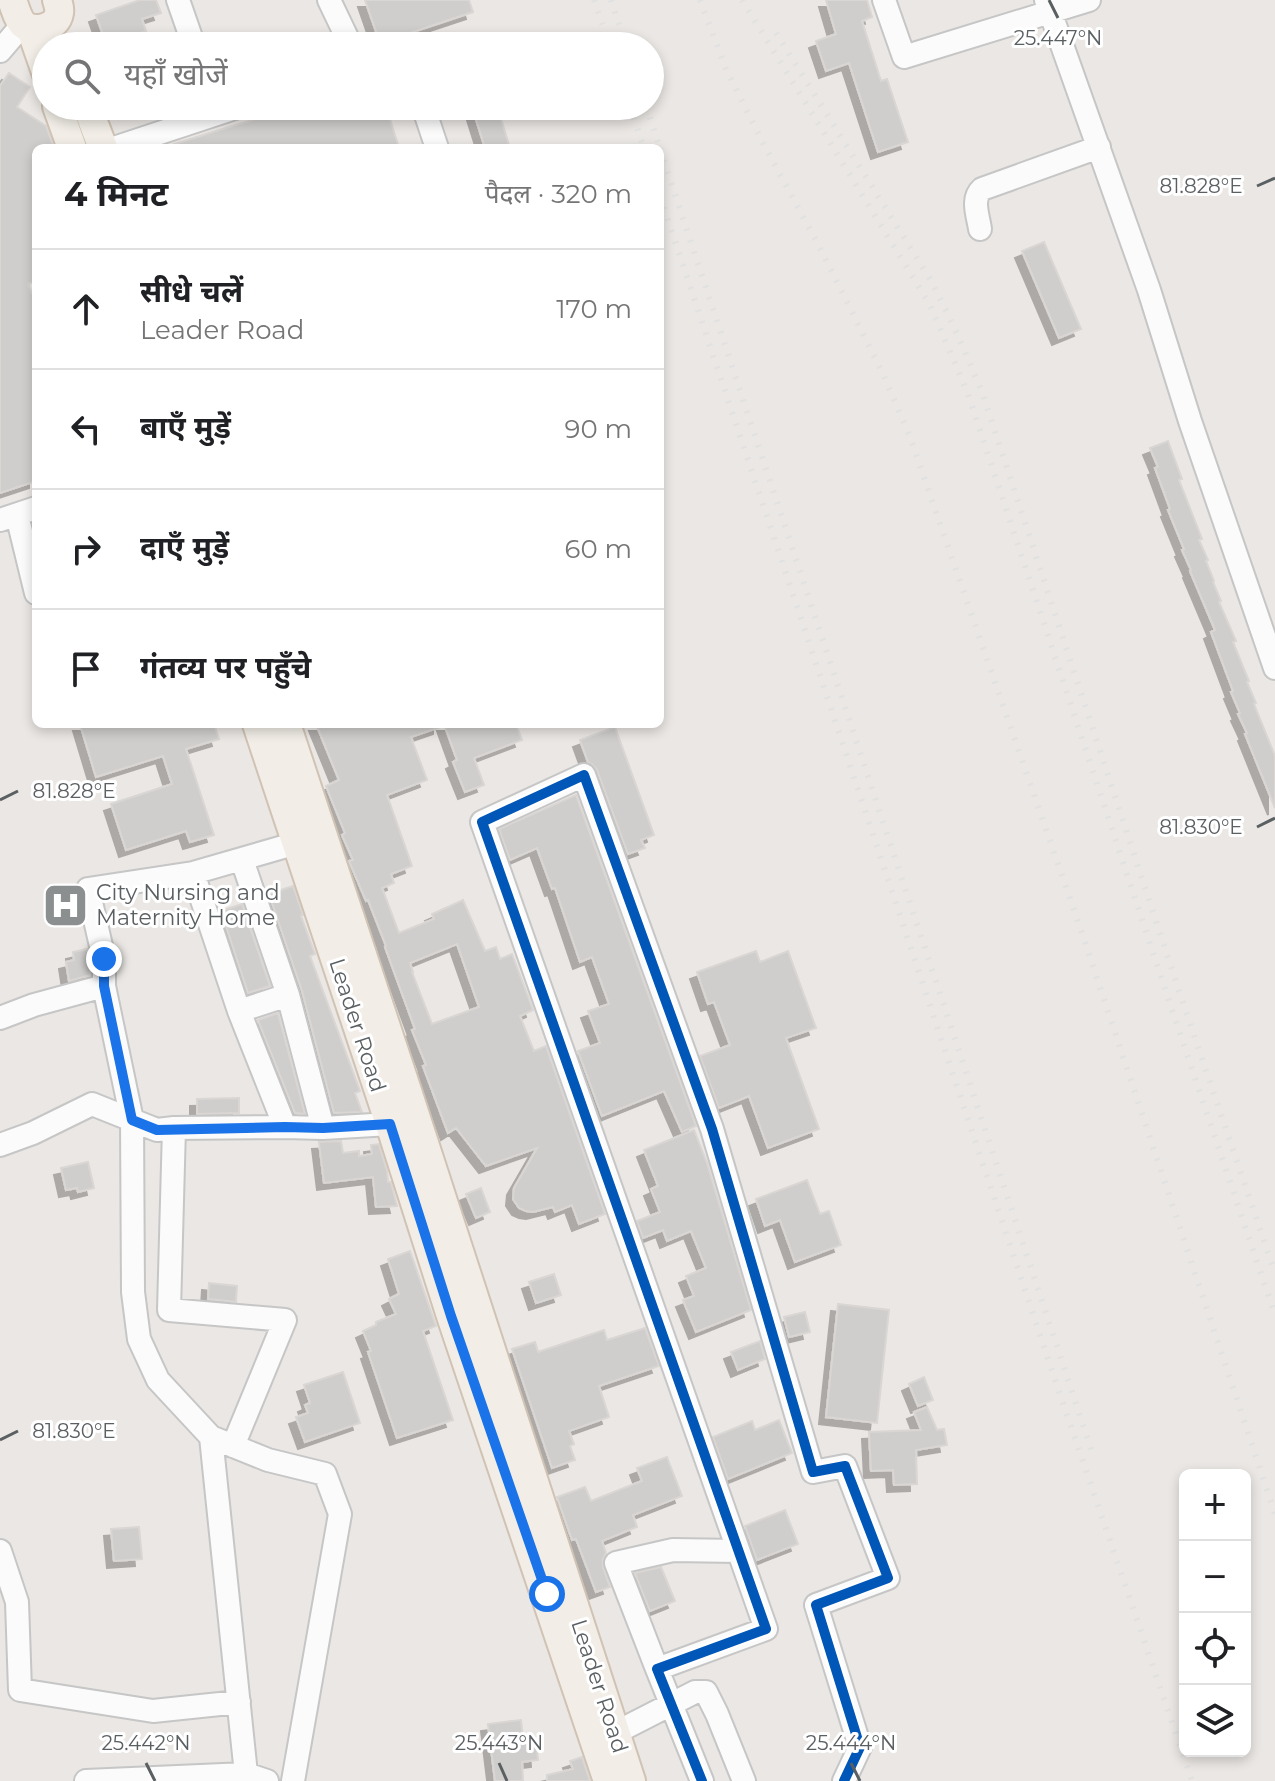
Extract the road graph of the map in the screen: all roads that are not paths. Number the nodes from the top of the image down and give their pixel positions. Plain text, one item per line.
1 (178, 0) edge
2 (329, 0) edge
3 (884, 0) edge
4 (1089, 0) edge
5 (1048, 6) edge
6 (30, 16) edge
7 (189, 32) edge
8 (344, 32) edge
9 (0, 51) edge
10 (62, 120) edge
11 (92, 120) edge
12 (188, 120) edge
13 (428, 120) edge
14 (71, 144) edge
15 (101, 144) edge
16 (125, 144) edge
17 (436, 144) edge
18 (1099, 147) junction
19 (980, 229) dead end
20 (18, 514) edge
21 (32, 575) edge
22 (1275, 668) edge
23 (258, 728) edge
24 (287, 728) edge
25 (297, 843) junction
26 (242, 860) junction
27 (193, 873) junction
28 (104, 986) junction
29 (288, 995) junction
30 (239, 1011) junction
31 (0, 1018) edge
32 (132, 1120) junction
33 (390, 1124) junction
34 (285, 1127) junction
35 (174, 1128) junction
36 (323, 1128) junction
37 (0, 1145) edge
38 (211, 1437) junction
39 (233, 1446) junction
40 (0, 1551) edge
41 (738, 1551) junction
42 (657, 1669) junction
43 (239, 1702) junction
44 (671, 1706) junction
45 (615, 1733) junction
46 (256, 1778) edge
47 (86, 1781) edge
48 (293, 1781) edge
49 (608, 1781) edge
50 (631, 1781) edge
51 (702, 1781) edge
52 (744, 1781) edge
53 (844, 1781) edge

1 - 7 street
2 - 8 street
3 - 5 street
4 - 5 street
5 - 18 street
6 - 9 street
10 - 14 main road
11 - 15 main road
12 - 16 street
13 - 17 street
18 - 19 street
18 - 22 street
20 - 21 street
23 - 25 main road, Leader Road
24 - 45 main road, Leader Road
25 - 26 street
25 - 33 main road, Leader Road
26 - 27 street
26 - 29 street
27 - 28 street
27 - 30 street
28 - 31 street
28 - 32 street
29 - 30 street
29 - 36 street
30 - 34 street
32 - 35 street
32 - 37 street
32 - 38 street
33 - 36 street
33 - 49 main road, Leader Road
34 - 35 street
34 - 36 street
35 - 39 street
38 - 39 street
38 - 43 street
39 - 48 street
40 - 43 street
41 - 42 street
41 - 42 street
41 - 53 street
42 - 44 street
43 - 46 street
44 - 45 street
44 - 51 street
44 - 52 street
45 - 50 main road, Leader Road
46 - 47 street

